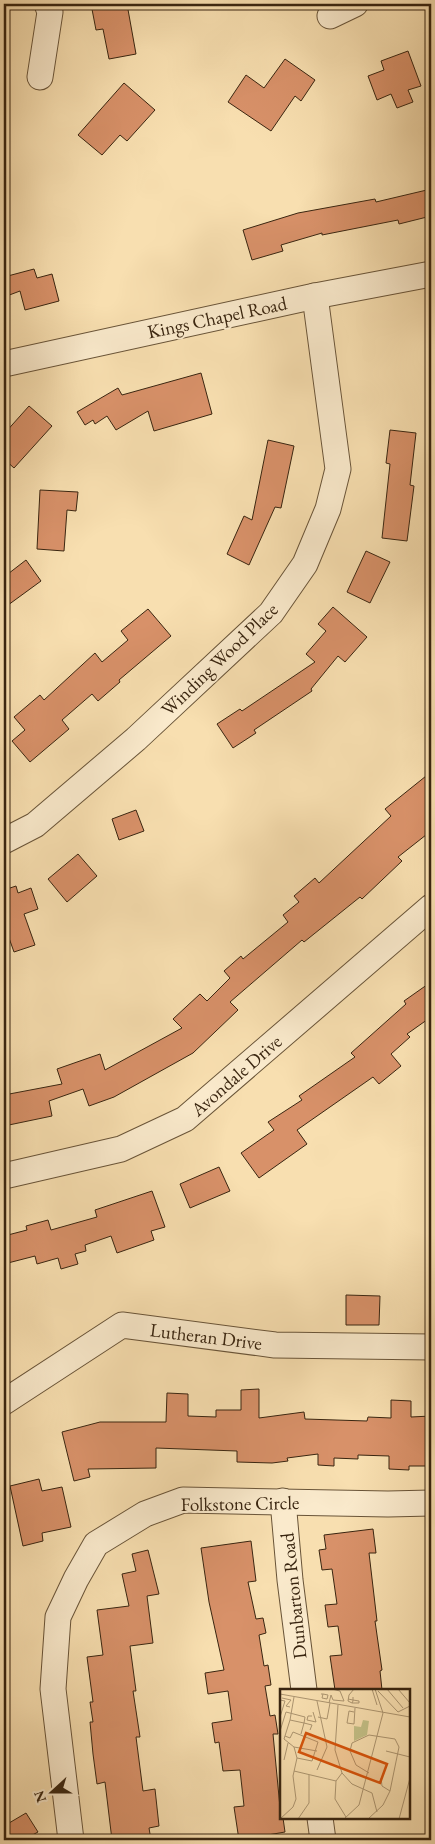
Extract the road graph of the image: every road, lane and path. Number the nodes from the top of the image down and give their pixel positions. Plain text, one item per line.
1 (47, 4) edge
2 (355, 4) edge
3 (330, 16) dead end
4 (40, 77) dead end
5 (431, 274) edge
6 (315, 296) junction
7 (4, 364) edge
8 (4, 842) edge
9 (431, 907) edge
10 (4, 1176) edge
11 (431, 1348) edge
12 (4, 1402) edge
13 (283, 1501) junction
14 (431, 1503) edge
15 (304, 1689) edge
16 (320, 1819) edge
17 (71, 1840) edge
18 (323, 1840) edge

1 - 4 street
2 - 3 street
5 - 6 street, Kings Chapel Road
6 - 7 street, Kings Chapel Road
6 - 8 street, Winding Wood Place
9 - 10 street, Avondale Drive
11 - 12 street, Lutheran Drive
13 - 14 street, Folkstone Circle
13 - 15 street, Dunbarton Road
13 - 17 street, Folkstone Circle
16 - 18 street

